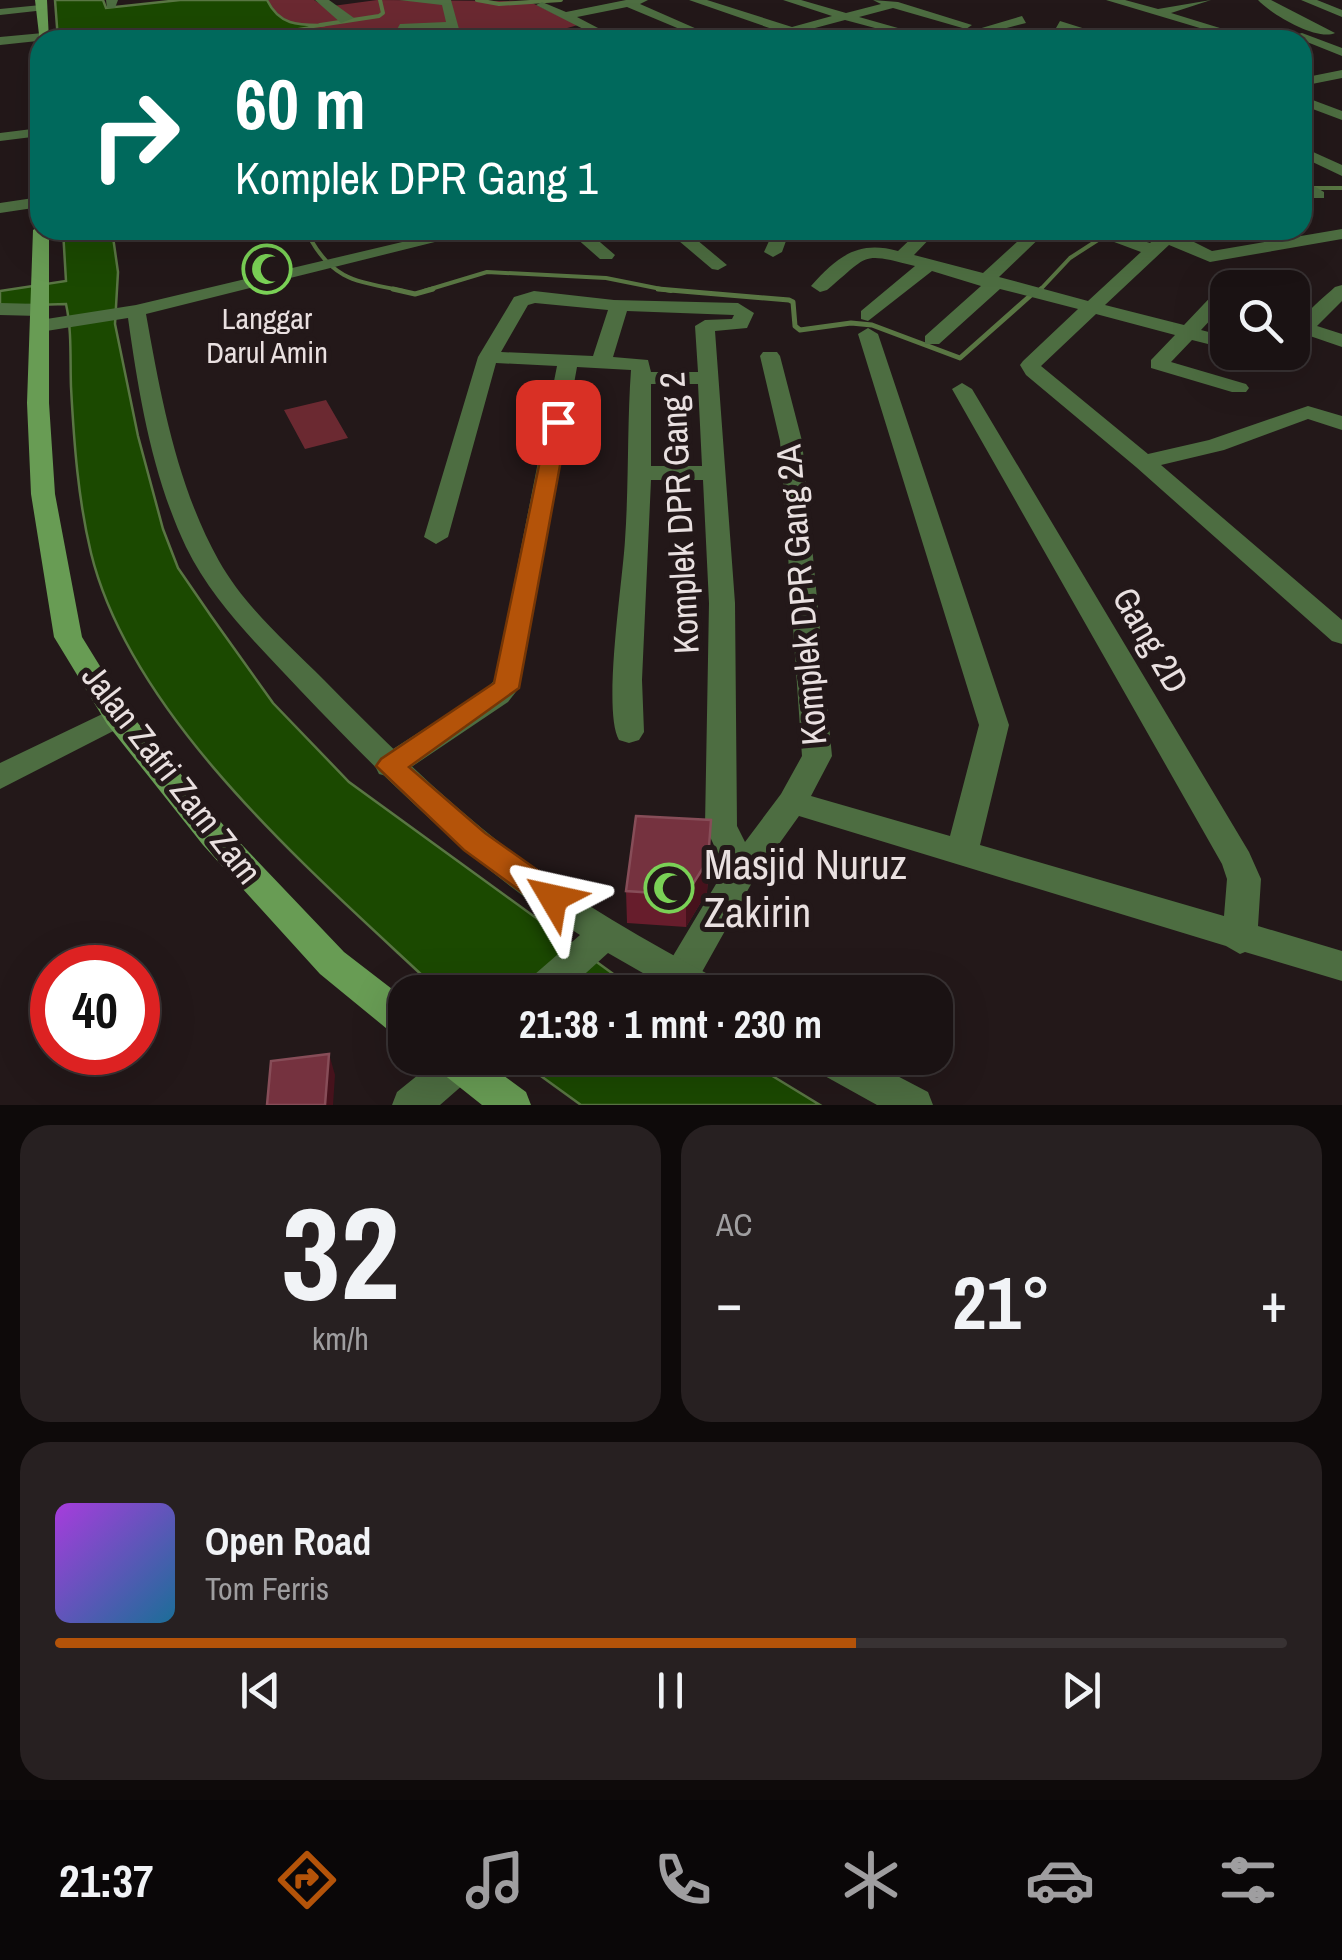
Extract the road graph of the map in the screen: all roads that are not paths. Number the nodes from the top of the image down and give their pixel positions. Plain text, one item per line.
1 (321, 0) edge
2 (405, 0) edge
3 (695, 0) edge
4 (789, 0) edge
5 (879, 0) edge
6 (1112, 0) edge
7 (1264, 0) edge
8 (1307, 0) edge
9 (1206, 1) edge
10 (635, 2) edge
11 (0, 3) edge
12 (39, 3) edge
13 (894, 4) junction
14 (542, 5) dead end
15 (0, 12) edge
16 (1160, 12) junction
17 (1342, 14) edge
18 (566, 16) junction
19 (846, 17) junction
20 (345, 20) dead end
21 (1022, 20) dead end
22 (1142, 22) dead end
23 (400, 24) dead end
24 (966, 24) dead end
25 (0, 26) edge
26 (1060, 26) dead end
27 (453, 28) edge
28 (1218, 29) junction
29 (43, 30) edge
30 (594, 30) edge
31 (695, 30) edge
32 (790, 30) edge
33 (797, 30) edge
34 (892, 30) edge
35 (984, 30) edge
36 (1073, 30) edge
37 (1171, 30) edge
38 (1213, 30) edge
39 (1221, 30) edge
40 (30, 31) edge
41 (1335, 32) edge
42 (30, 35) edge
43 (0, 41) edge
44 (1312, 41) edge
45 (1342, 52) edge
46 (1342, 74) edge
47 (1320, 79) junction
48 (1312, 80) edge
49 (1342, 87) edge
50 (1312, 104) edge
51 (1342, 116) edge
52 (30, 133) edge
53 (0, 137) edge
54 (1312, 139) edge
55 (1342, 153) edge
56 (1312, 157) edge
57 (1342, 171) edge
58 (30, 204) edge
59 (0, 208) edge
60 (1342, 234) edge
61 (1312, 239) edge
62 (41, 240) edge
63 (426, 240) edge
64 (587, 240) edge
65 (687, 240) edge
66 (778, 240) edge
67 (920, 240) edge
68 (1030, 240) edge
69 (1122, 240) edge
70 (1166, 240) edge
71 (1174, 240) edge
72 (1308, 240) edge
73 (1150, 249) junction
74 (774, 252) dead end
75 (606, 255) dead end
76 (902, 257) junction
77 (718, 265) dead end
78 (928, 265) junction
79 (990, 282) junction
80 (820, 286) dead end
81 (1342, 291) edge
82 (616, 304) junction
83 (1091, 307) junction
84 (1210, 308) edge
85 (0, 310) edge
86 (43, 310) junction
87 (132, 312) junction
88 (1310, 322) edge
89 (1310, 330) edge
90 (1186, 332) junction
91 (1210, 338) edge
92 (932, 340) dead end
93 (1342, 341) edge
94 (770, 356) dead end
95 (488, 357) junction
96 (568, 361) junction
97 (601, 362) junction
98 (640, 378) junction
99 (708, 378) junction
100 (1239, 388) dead end
101 (962, 389) dead end
102 (1342, 422) edge
103 (1144, 462) junction
104 (639, 473) junction
105 (714, 473) junction
106 (436, 536) dead end
107 (1342, 636) edge
108 (118, 717) junction
109 (629, 732) dead end
110 (390, 766) junction
111 (0, 777) edge
112 (792, 802) junction
113 (961, 855) junction
114 (742, 870) junction
115 (1240, 938) junction
116 (598, 942) junction
117 (1342, 966) edge
118 (560, 975) edge
119 (672, 975) edge
120 (698, 975) edge
121 (388, 1007) edge
122 (443, 1075) edge
123 (477, 1075) edge
124 (858, 1075) edge
125 (411, 1105) edge
126 (512, 1105) edge
127 (914, 1105) edge

1 - 20 street
2 - 27 street
3 - 32 street
4 - 19 street
5 - 13 street
6 - 16 street
7 - 41 street
8 - 17 street
9 - 16 street
10 - 18 street
10 - 31 street
11 - 12 street
12 - 15 street
12 - 29 main road
13 - 19 street
13 - 24 street
14 - 18 street
16 - 28 street
18 - 30 street
19 - 33 street
19 - 34 street
21 - 35 street
22 - 37 street
23 - 27 street
25 - 40 street
26 - 36 street
28 - 38 street
28 - 39 street
42 - 43 street
44 - 45 street
46 - 47 street
47 - 48 street
47 - 49 street
50 - 51 street
52 - 53 street
54 - 55 street
56 - 57 street
58 - 59 street
60 - 61 street
62 - 86 main road, Jalan Zafri Zam Zam
63 - 87 street
64 - 75 street
65 - 77 street
66 - 74 street
67 - 76 street
68 - 79 street
69 - 73 street
70 - 73 street
71 - 72 street
73 - 83 street
76 - 78 street
76 - 80 street
78 - 79 street
78 - 113 street
79 - 83 street
79 - 92 street
81 - 88 street
82 - 95 street
82 - 97 street
82 - 99 street, Komplek DPR Gang 2
83 - 90 street
83 - 103 street
84 - 90 street
85 - 86 street
86 - 87 street
86 - 108 main road, Jalan Zafri Zam Zam
87 - 110 street
89 - 93 street
90 - 91 street
90 - 100 street
94 - 112 street, Komplek DPR Gang 2A
95 - 96 street
95 - 106 street
96 - 97 street
96 - 110 street
97 - 98 street
98 - 99 street
98 - 104 street
99 - 105 street, Komplek DPR Gang 2
101 - 115 street, Gang 2D
102 - 103 street
103 - 107 street
104 - 105 street
104 - 109 street
105 - 114 street, Komplek DPR Gang 2
108 - 111 street
108 - 121 main road, Jalan Zafri Zam Zam
110 - 116 street
112 - 113 street
112 - 114 street, Komplek DPR Gang 2A
113 - 115 street
114 - 120 street, Komplek DPR Gang 2A
115 - 117 street
116 - 118 street
116 - 119 street
122 - 125 street
123 - 126 main road
124 - 127 street

